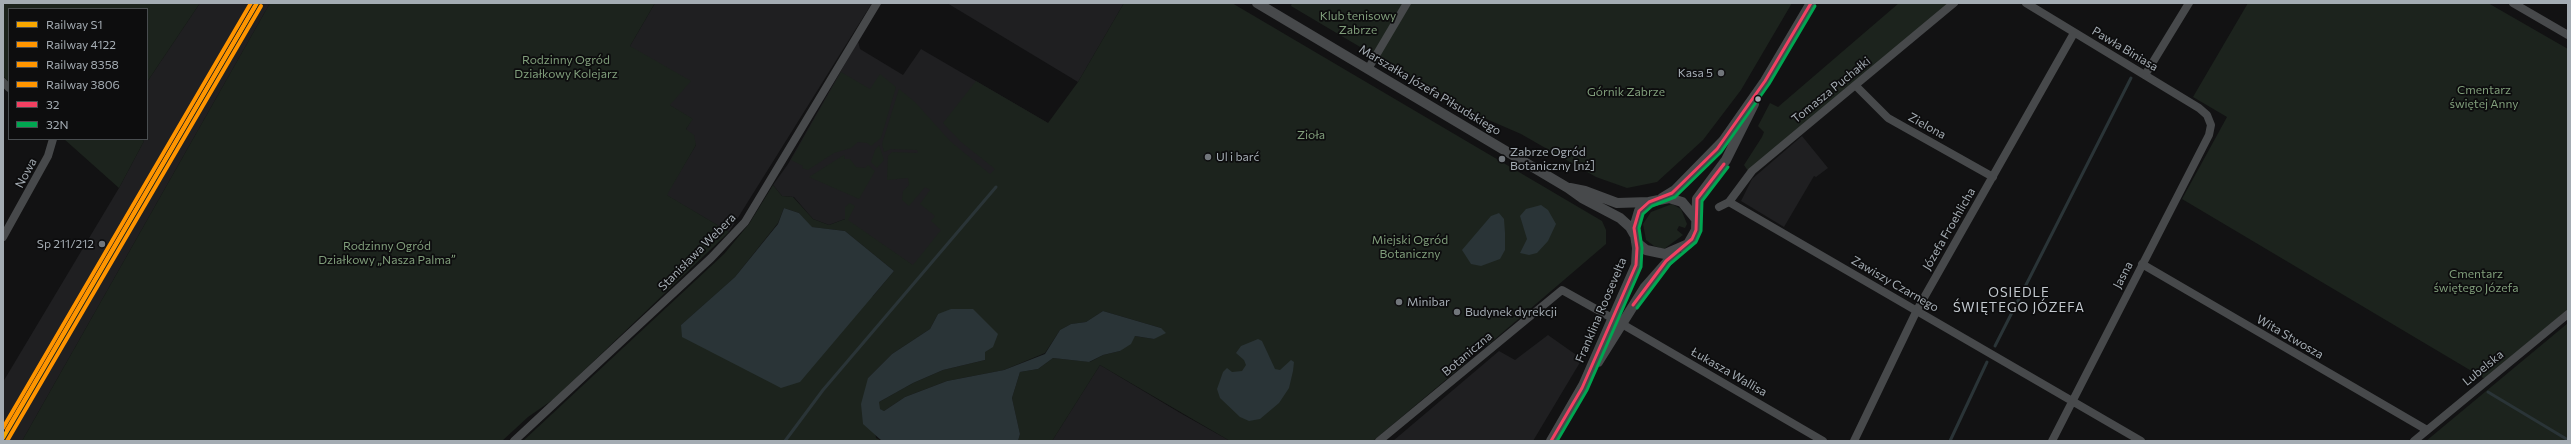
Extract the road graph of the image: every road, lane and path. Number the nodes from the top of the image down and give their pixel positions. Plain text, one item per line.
1 (877, 3) edge
2 (1257, 3) edge
3 (1407, 3) edge
4 (1811, 3) edge
5 (1954, 3) edge
6 (2026, 3) edge
7 (2189, 3) edge
8 (2513, 3) edge
9 (2074, 33) junction
10 (2568, 35) edge
11 (1368, 69) junction
12 (2145, 75) junction
13 (1765, 81) junction
14 (1856, 86) junction
15 (2209, 119) joint
16 (53, 140) edge
17 (1993, 177) junction
18 (1568, 188) junction
19 (1654, 200) junction
20 (1729, 202) junction
21 (1719, 207) dead end
22 (1696, 219) junction
23 (3, 237) edge
24 (1635, 238) junction
25 (1678, 250) junction
26 (2142, 264) junction
27 (1917, 310) junction
28 (2568, 314) edge
29 (1612, 318) junction
30 (1622, 324) junction
31 (1582, 388) junction
32 (2072, 401) junction
33 (2427, 430) junction
34 (514, 441) edge
35 (1379, 441) edge
36 (1551, 441) edge
37 (1823, 441) edge
38 (1854, 441) edge
39 (2052, 441) edge
40 (2141, 441) edge
41 (2414, 441) edge

1 - 34 street, Stanisława Webera
2 - 11 street, Marszałka Józefa Piłsudskiego
3 - 11 street
4 - 13 street
5 - 14 street, Tomasza Puchałki
6 - 9 street, Pawła Biniasa
7 - 12 street
8 - 10 street
9 - 12 street, Pawła Biniasa
9 - 17 street, Józefa Froehlicha
11 - 18 street, Marszałka Józefa Piłsudskiego
12 - 15 street, Pawła Biniasa
13 - 19 street
13 - 22 street
14 - 17 street, Zielona
14 - 20 street, Tomasza Puchałki
15 - 26 street, Jasna
16 - 23 street, Nowa
17 - 27 street, Józefa Froehlicha
18 - 19 street, Marszałka Józefa Piłsudskiego
18 - 24 street, Marszałka Józefa Piłsudskiego
19 - 22 street
19 - 24 street
20 - 21 street
20 - 27 street, Zawiszy Czarnego
22 - 25 street
24 - 25 street
24 - 29 street, Franklina Roosevelta
25 - 30 street, Franklina Roosevelta
26 - 32 street, Jasna
26 - 33 street, Wita Stwosza
27 - 32 street, Zawiszy Czarnego
27 - 38 street, Józefa Froehlicha
28 - 33 street, Lubelska
29 - 31 street, Franklina Roosevelta
29 - 35 street, Botaniczna
30 - 31 street, Franklina Roosevelta
30 - 37 street, Łukasza Wallisa
31 - 36 street, Franklina Roosevelta
32 - 39 street, Jasna
32 - 40 street, Zawiszy Czarnego
33 - 41 street, Lubelska

